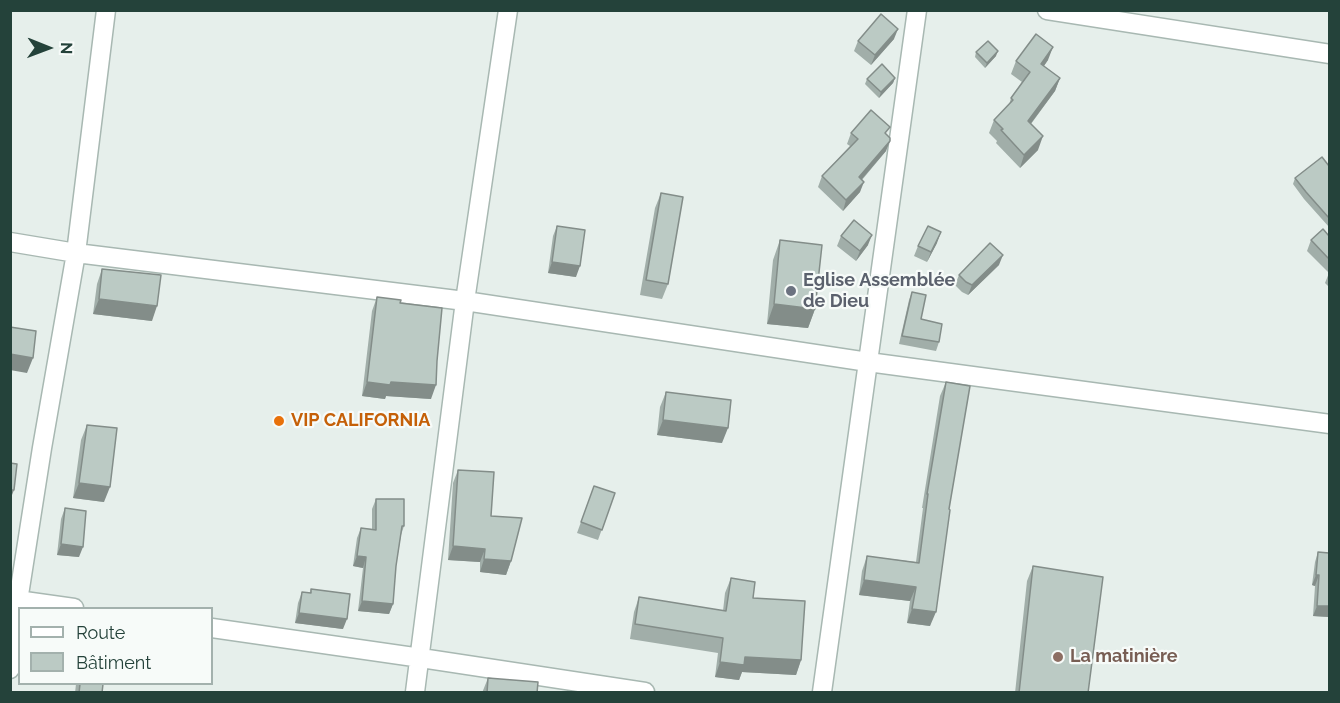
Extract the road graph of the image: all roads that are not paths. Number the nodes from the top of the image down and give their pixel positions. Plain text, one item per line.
1 (106, 10) edge
2 (507, 10) edge
3 (917, 10) edge
4 (1047, 10) edge
5 (1329, 54) edge
6 (10, 242) edge
7 (76, 253) junction
8 (465, 301) junction
9 (868, 362) junction
10 (1329, 424) edge
11 (14, 600) edge
12 (61, 607) edge
13 (213, 628) edge
14 (421, 658) junction
15 (10, 669) edge
16 (415, 693) edge
17 (645, 693) edge
18 (822, 693) edge

1 - 7 street
2 - 8 street
3 - 9 street
4 - 5 street
6 - 7 street
7 - 8 street
7 - 11 street
8 - 9 street
8 - 14 street
9 - 10 street
9 - 18 street
11 - 12 street
11 - 15 street
13 - 14 street
14 - 16 street
14 - 17 street

